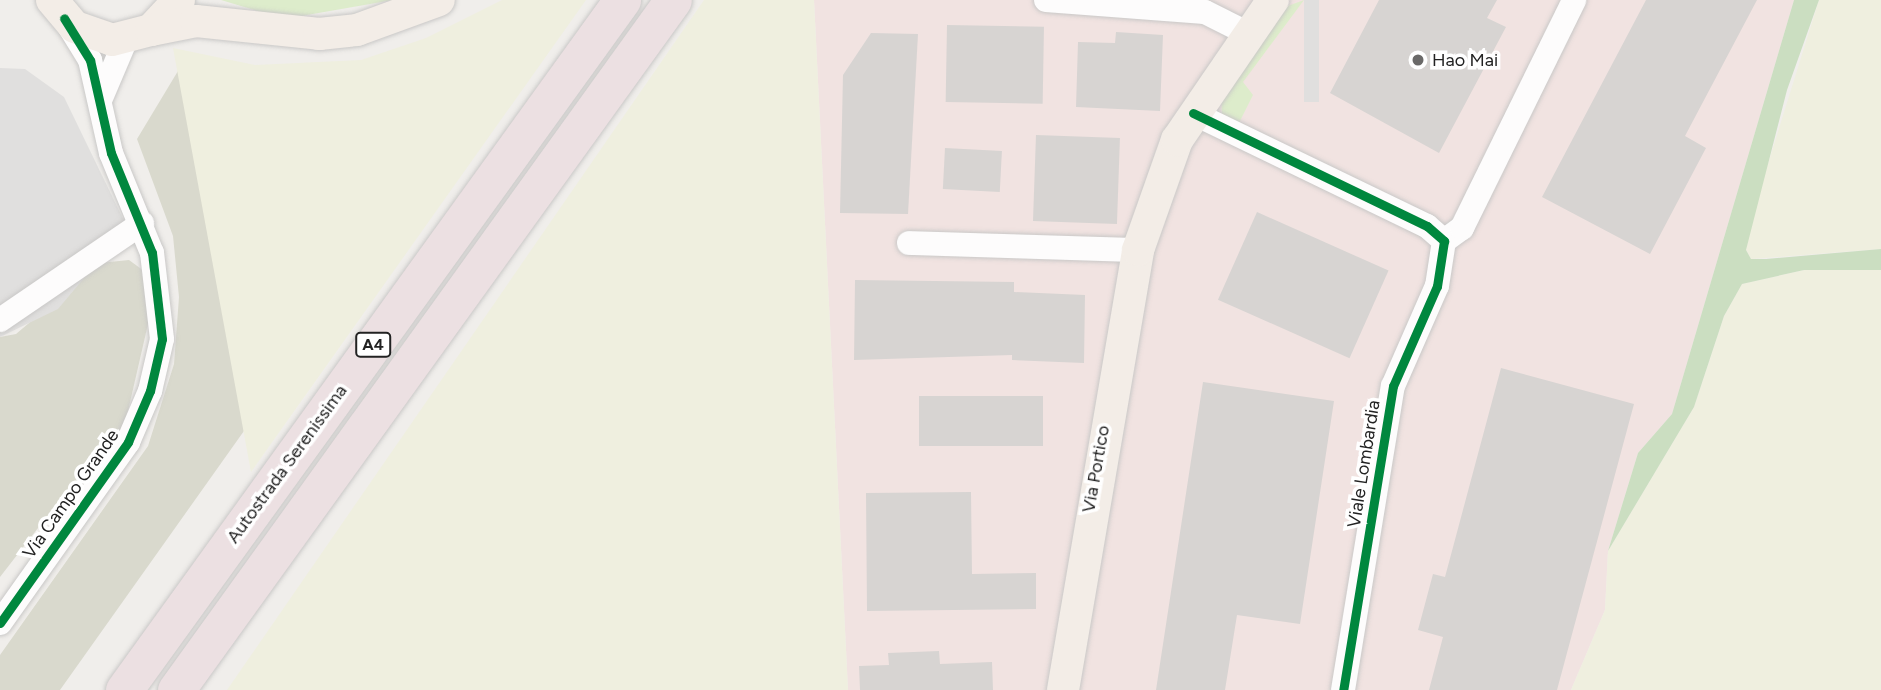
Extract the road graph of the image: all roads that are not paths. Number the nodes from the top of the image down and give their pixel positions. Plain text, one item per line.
1 (179, 0) edge
2 (204, 0) edge
3 (439, 0) edge
4 (622, 0) edge
5 (673, 0) edge
6 (1046, 0) edge
7 (1273, 0) edge
8 (1574, 0) edge
9 (51, 6) edge
10 (243, 25) junction
11 (1249, 34) junction
12 (139, 35) junction
13 (101, 102) junction
14 (1193, 113) junction
15 (142, 223) junction
16 (1444, 241) junction
17 (909, 243) dead end
18 (1138, 250) junction
19 (0, 320) edge
20 (78, 514) junction
21 (0, 601) edge
22 (0, 623) edge
23 (124, 690) edge
24 (176, 690) edge
25 (1063, 690) edge
26 (1343, 690) edge

1 - 12 main road
2 - 10 main road
3 - 10 main road
4 - 23 highway, Autostrada Serenissima / A4
5 - 24 highway, A4
6 - 11 street
7 - 11 main road, Via Portico
8 - 16 street
9 - 12 main road
9 - 13 street, Via Campo Grande
10 - 12 main road
11 - 14 main road, Via Portico
12 - 13 street, Via Campo Grande
13 - 15 street, Via Campo Grande
14 - 16 street
14 - 18 main road, Via Portico
15 - 19 street
15 - 20 street, Via Campo Grande
16 - 26 street, Viale Lombardia
17 - 18 street
18 - 25 main road, Via Portico
20 - 21 street
20 - 22 street, Via Campo Grande

